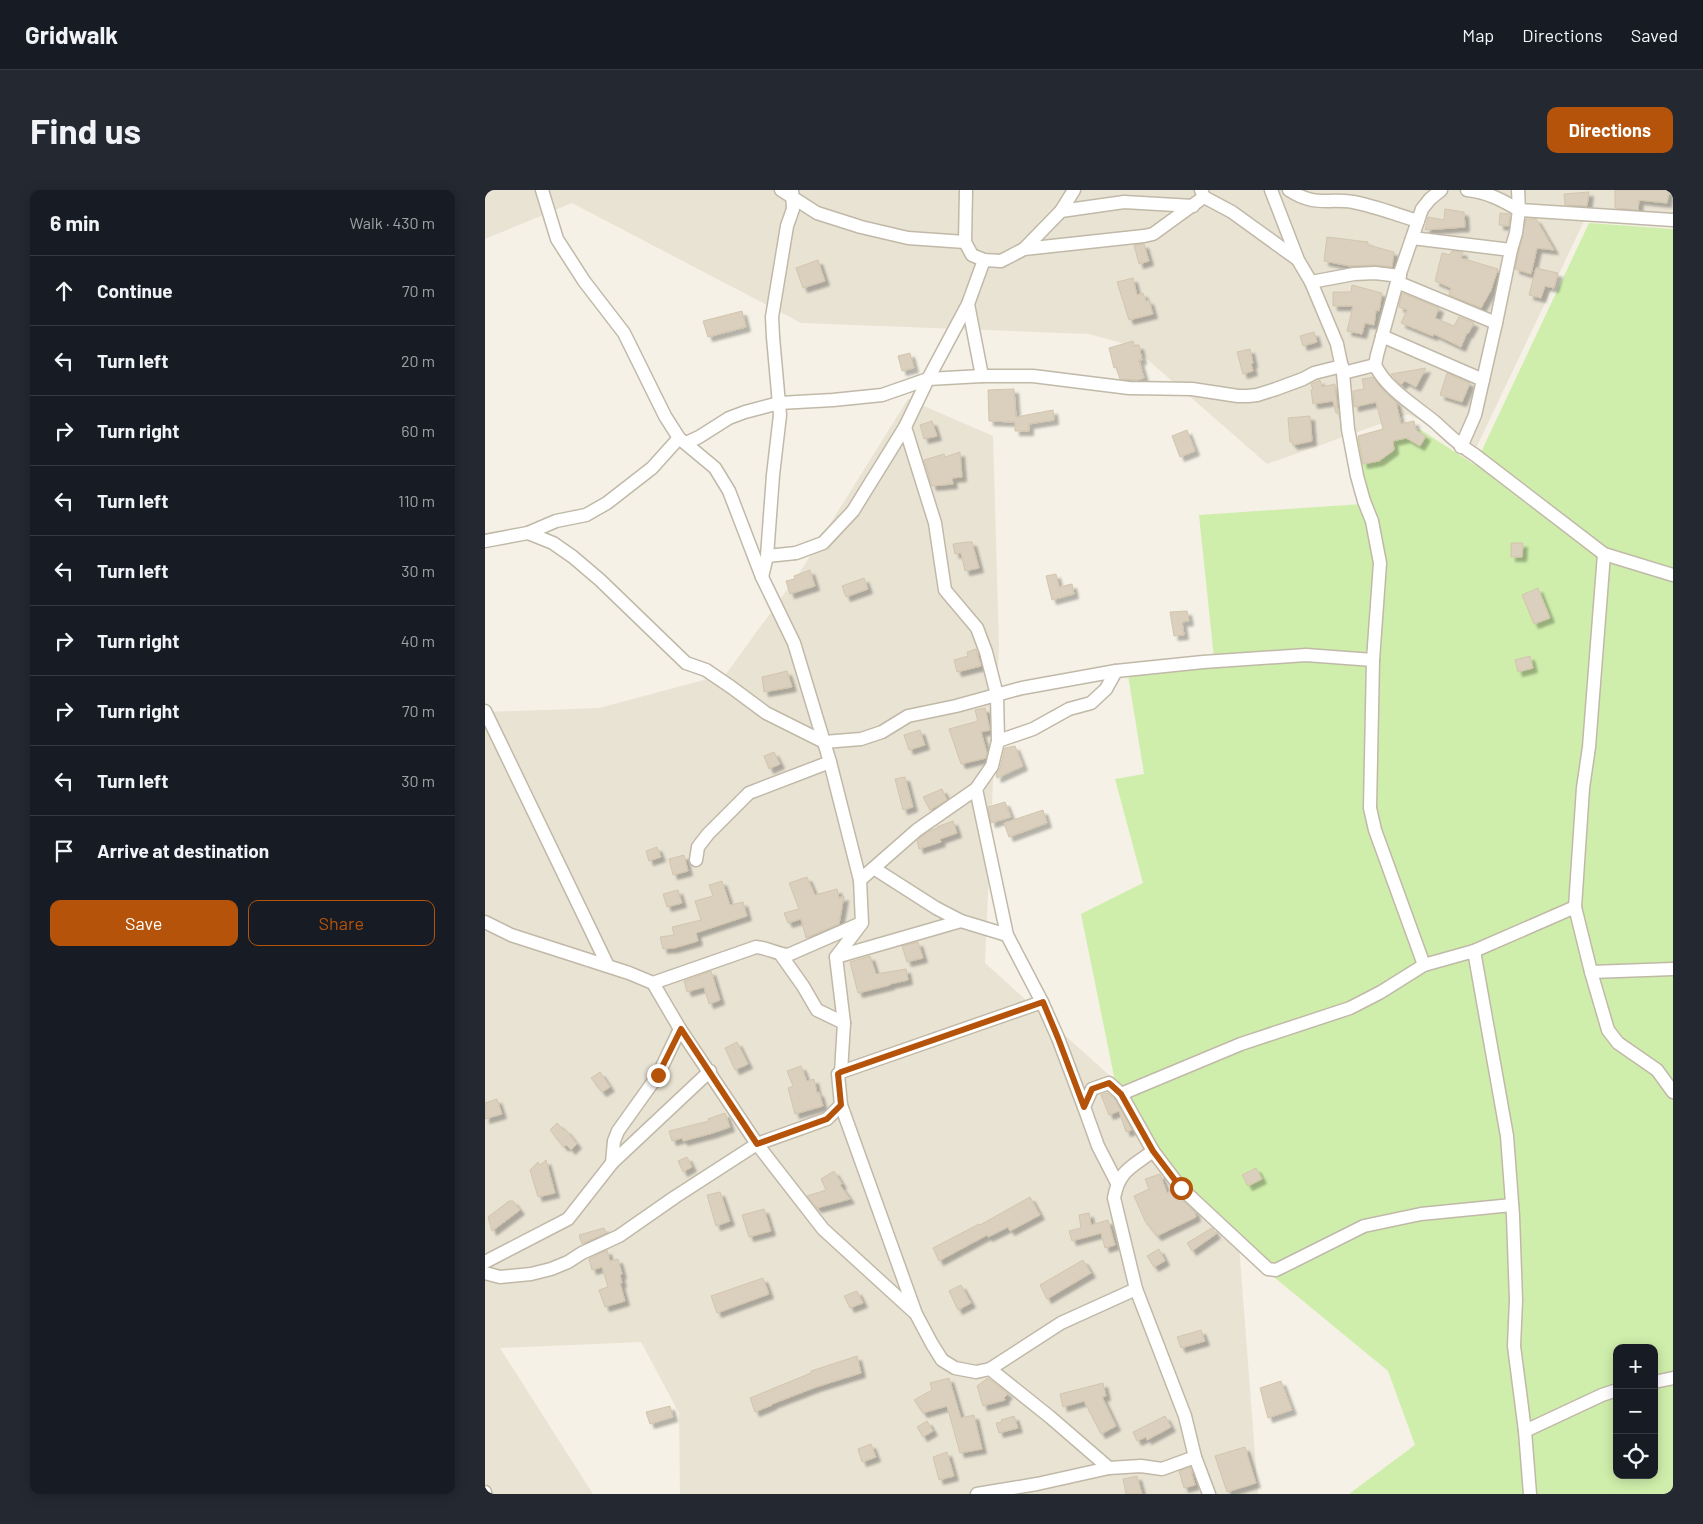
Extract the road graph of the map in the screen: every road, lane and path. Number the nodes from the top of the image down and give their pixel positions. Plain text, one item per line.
1 (542, 190) edge
2 (966, 190) edge
3 (1074, 190) edge
4 (1271, 190) edge
5 (1289, 190) edge
6 (1441, 190) edge
7 (1467, 190) edge
8 (1518, 190) edge
9 (788, 192) edge
10 (1202, 193) edge
11 (1193, 206) junction
12 (1519, 210) junction
13 (1061, 211) junction
14 (1673, 220) edge
15 (1418, 221) junction
16 (1412, 238) junction
17 (965, 242) junction
18 (1024, 249) junction
19 (1511, 250) junction
20 (984, 260) junction
21 (1298, 260) junction
22 (1398, 279) junction
23 (1311, 282) junction
24 (968, 304) junction
25 (1496, 323) junction
26 (1382, 336) junction
27 (1375, 365) junction
28 (1343, 369) junction
29 (982, 376) junction
30 (928, 379) junction
31 (1483, 380) junction
32 (779, 403) junction
33 (905, 427) junction
34 (682, 440) junction
35 (1461, 447) junction
36 (528, 533) junction
37 (485, 542) edge
38 (1604, 554) junction
39 (767, 556) junction
40 (1673, 575) edge
41 (762, 577) junction
42 (1373, 660) junction
43 (1116, 671) junction
44 (997, 695) junction
45 (485, 710) edge
46 (998, 741) junction
47 (824, 742) junction
48 (830, 762) junction
49 (976, 789) junction
50 (696, 860) dead end
51 (875, 869) junction
52 (860, 880) junction
53 (1575, 907) junction
54 (961, 921) junction
55 (485, 922) edge
56 (861, 923) junction
57 (1007, 935) junction
58 (1474, 951) junction
59 (781, 954) junction
60 (836, 957) junction
61 (1424, 964) junction
62 (608, 966) junction
63 (1673, 969) edge
64 (1591, 972) junction
65 (653, 983) junction
66 (1043, 1002) junction
67 (843, 1023) junction
68 (681, 1029) junction
69 (710, 1071) junction
70 (841, 1072) junction
71 (1673, 1092) edge
72 (1121, 1094) junction
73 (841, 1105) junction
74 (1084, 1107) junction
75 (757, 1144) junction
76 (1153, 1151) junction
77 (612, 1163) junction
78 (1117, 1183) junction
79 (1512, 1205) junction
80 (485, 1262) edge
81 (485, 1273) edge
82 (1136, 1289) junction
83 (916, 1314) junction
84 (990, 1369) junction
85 (1673, 1378) edge
86 (1658, 1381) edge
87 (1613, 1391) edge
88 (1525, 1431) junction
89 (1195, 1457) junction
90 (1109, 1468) junction
91 (977, 1494) edge
92 (1209, 1494) edge
93 (1530, 1494) edge

1 - 34 street
2 - 17 street
3 - 13 street
4 - 21 street
5 - 15 street
6 - 15 street
7 - 12 street
8 - 12 street
9 - 17 street
9 - 32 street
10 - 11 street
10 - 21 street
11 - 13 street
11 - 18 street
12 - 14 street
12 - 19 street
13 - 18 street
15 - 16 street
16 - 19 street
16 - 22 street
17 - 20 street
18 - 20 street
19 - 25 street
20 - 24 street
21 - 23 street
22 - 23 street
22 - 25 street
22 - 26 street
23 - 28 street
24 - 29 street
24 - 30 street
25 - 31 street
26 - 27 street
26 - 31 street
27 - 28 street
27 - 35 street
28 - 29 street
28 - 42 street
29 - 30 street
30 - 32 street
30 - 33 street
31 - 35 street
32 - 34 street
32 - 39 street
33 - 39 street
33 - 44 street
34 - 36 street
34 - 41 street
35 - 38 street
36 - 37 street
36 - 47 street
38 - 40 street
38 - 53 street
39 - 41 street
41 - 47 street
42 - 43 street
42 - 61 street
43 - 44 street
43 - 46 street
44 - 46 street
44 - 47 street
45 - 62 street
46 - 49 street
47 - 48 street
48 - 50 street
48 - 52 street
49 - 51 street
49 - 57 street
51 - 52 street
51 - 54 street
52 - 56 street
53 - 58 street
53 - 64 street
54 - 57 street
54 - 60 street
55 - 62 street
56 - 59 street
56 - 60 street
57 - 66 street
58 - 61 street
58 - 79 street
59 - 65 street
59 - 67 street
60 - 67 street
61 - 72 street
62 - 65 street
63 - 64 street
64 - 71 street
65 - 68 street
66 - 70 street
66 - 74 street
67 - 70 street
68 - 69 street
68 - 77 street
69 - 75 street
69 - 77 street
70 - 73 street
72 - 74 street
72 - 76 street
73 - 75 street
73 - 83 street
74 - 78 street
75 - 81 street
75 - 83 street
76 - 78 street
76 - 79 street
77 - 80 street
78 - 82 street
79 - 88 street
82 - 84 street
82 - 89 street
83 - 84 street
84 - 90 street
85 - 86 street
87 - 88 street
88 - 93 street
89 - 90 street
89 - 92 street
90 - 91 street

